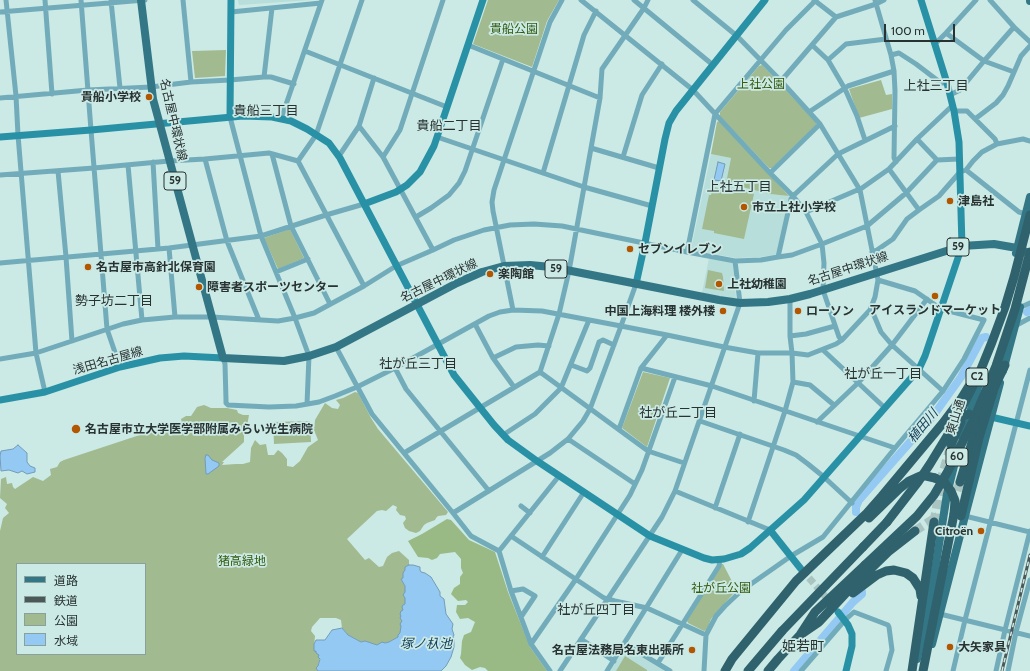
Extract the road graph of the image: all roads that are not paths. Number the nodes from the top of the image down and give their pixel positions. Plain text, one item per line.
1 (6, 0) edge
2 (45, 0) edge
3 (81, 0) edge
4 (141, 0) edge
5 (145, 0) edge
6 (183, 0) edge
7 (231, 0) edge
8 (362, 0) edge
9 (443, 0) edge
10 (483, 0) edge
11 (562, 0) edge
12 (581, 0) edge
13 (634, 0) edge
14 (648, 0) edge
15 (692, 0) edge
16 (815, 0) edge
17 (884, 0) edge
18 (921, 0) edge
19 (976, 0) edge
20 (990, 0) edge
21 (111, 1) edge
22 (763, 1) edge
23 (322, 2) edge
24 (875, 2) edge
25 (82, 6) junction
26 (272, 8) junction
27 (644, 8) junction
28 (46, 9) junction
29 (596, 11) junction
30 (0, 12) edge
31 (7, 12) junction
32 (231, 12) junction
33 (836, 17) junction
34 (1014, 27) junction
35 (946, 33) junction
36 (625, 34) junction
37 (737, 36) junction
38 (886, 39) junction
39 (1030, 42) edge
40 (934, 43) junction
41 (468, 45) junction
42 (812, 45) junction
43 (1030, 46) edge
44 (305, 51) junction
45 (891, 55) junction
46 (503, 59) junction
47 (760, 60) junction
48 (828, 60) junction
49 (984, 61) junction
50 (340, 64) junction
51 (662, 64) junction
52 (713, 65) junction
53 (894, 71) junction
54 (533, 72) junction
55 (1014, 72) junction
56 (264, 77) junction
57 (374, 78) junction
58 (230, 80) junction
59 (781, 81) junction
60 (191, 82) junction
61 (947, 83) junction
62 (294, 84) junction
63 (568, 86) junction
64 (151, 87) junction
65 (120, 88) junction
66 (845, 89) junction
67 (88, 90) junction
68 (693, 90) junction
69 (52, 94) junction
70 (412, 94) junction
71 (950, 95) junction
72 (16, 96) junction
73 (0, 98) edge
74 (600, 98) junction
75 (447, 107) junction
76 (954, 108) junction
77 (809, 112) junction
78 (715, 114) junction
79 (230, 117) junction
80 (282, 119) junction
81 (975, 119) junction
82 (159, 123) junction
83 (820, 124) junction
84 (359, 126) junction
85 (895, 126) junction
86 (90, 130) junction
87 (18, 135) junction
88 (316, 135) junction
89 (0, 137) edge
90 (437, 137) junction
91 (917, 139) junction
92 (865, 140) junction
93 (1030, 141) edge
94 (997, 144) junction
95 (472, 148) junction
96 (591, 148) junction
97 (272, 154) junction
98 (838, 154) junction
99 (240, 156) junction
100 (339, 156) junction
101 (383, 157) junction
102 (623, 157) junction
103 (205, 159) junction
104 (959, 159) junction
105 (169, 160) junction
106 (298, 160) junction
107 (504, 160) junction
108 (938, 160) junction
109 (153, 162) junction
110 (896, 162) junction
111 (128, 165) junction
112 (94, 168) junction
113 (659, 168) junction
114 (889, 169) junction
115 (58, 170) junction
116 (963, 171) junction
117 (21, 173) junction
118 (543, 173) junction
119 (770, 173) junction
120 (0, 175) edge
121 (584, 187) junction
122 (400, 190) junction
123 (860, 190) junction
124 (906, 193) junction
125 (793, 196) junction
126 (1030, 197) edge
127 (364, 204) junction
128 (652, 206) junction
129 (919, 210) junction
130 (806, 212) junction
131 (326, 215) junction
132 (1029, 215) edge
133 (416, 217) junction
134 (291, 226) junction
135 (867, 226) junction
136 (497, 227) junction
137 (577, 230) junction
138 (261, 236) junction
139 (227, 241) junction
140 (645, 243) junction
141 (822, 244) junction
142 (192, 246) junction
143 (962, 246) junction
144 (169, 248) junction
145 (1017, 248) junction
146 (158, 249) junction
147 (433, 250) junction
148 (135, 251) junction
149 (687, 252) junction
150 (872, 252) junction
151 (1030, 253) edge
152 (101, 254) junction
153 (66, 257) junction
154 (778, 257) junction
155 (308, 259) junction
156 (28, 261) junction
157 (735, 261) junction
158 (0, 263) edge
159 (396, 266) junction
160 (504, 266) junction
161 (1030, 266) edge
162 (569, 271) junction
163 (276, 272) junction
164 (877, 276) junction
165 (636, 284) junction
166 (364, 286) junction
167 (823, 290) junction
168 (1020, 291) junction
169 (790, 299) junction
170 (927, 299) junction
171 (1030, 302) edge
172 (740, 303) junction
173 (330, 304) junction
174 (417, 305) junction
175 (1019, 308) junction
176 (513, 310) junction
177 (870, 310) junction
178 (941, 310) junction
179 (559, 314) junction
180 (174, 317) junction
181 (212, 317) junction
182 (295, 318) junction
183 (1030, 318) edge
184 (142, 320) junction
185 (259, 320) junction
186 (589, 320) junction
187 (475, 324) junction
188 (621, 326) junction
189 (835, 326) junction
190 (1015, 326) junction
191 (107, 329) junction
192 (667, 335) junction
193 (790, 336) junction
194 (995, 337) junction
195 (842, 340) junction
196 (72, 341) junction
197 (438, 345) junction
198 (614, 345) junction
199 (892, 345) junction
200 (548, 346) junction
201 (336, 347) junction
202 (724, 348) junction
203 (823, 350) junction
204 (36, 353) junction
205 (758, 353) junction
206 (792, 353) junction
207 (310, 356) junction
208 (223, 358) junction
209 (493, 358) junction
210 (0, 359) edge
211 (571, 365) junction
212 (1004, 365) junction
213 (120, 367) junction
214 (395, 368) junction
215 (641, 368) junction
216 (919, 369) junction
217 (1030, 370) edge
218 (540, 372) junction
219 (675, 376) junction
220 (793, 382) junction
221 (858, 383) junction
222 (712, 386) junction
223 (357, 387) junction
224 (514, 387) junction
225 (561, 388) junction
226 (944, 391) junction
227 (45, 392) junction
228 (0, 400) edge
229 (754, 401) junction
230 (307, 404) junction
231 (834, 405) junction
232 (481, 408) junction
233 (590, 408) junction
234 (886, 408) junction
235 (785, 411) junction
236 (969, 414) junction
237 (991, 417) junction
238 (700, 421) junction
239 (817, 422) junction
240 (1017, 423) junction
241 (1030, 426) edge
242 (619, 429) junction
243 (440, 432) junction
244 (503, 434) junction
245 (740, 434) junction
246 (860, 436) junction
247 (568, 440) junction
248 (951, 445) tunnel mouth
249 (774, 446) junction
250 (895, 448) junction
251 (648, 451) junction
252 (404, 454) junction
253 (537, 461) junction
254 (684, 463) junction
255 (559, 476) junction
256 (824, 477) junction
257 (960, 482) tunnel mouth
258 (635, 484) junction
259 (892, 484) junction
260 (489, 491) junction
261 (675, 491) junction
262 (584, 492) junction
263 (852, 503) junction
264 (521, 506) dead end
265 (715, 508) junction
266 (452, 513) junction
267 (530, 513) junction
268 (618, 515) junction
269 (960, 515) junction
270 (748, 522) junction
271 (934, 522) tunnel mouth
272 (991, 522) junction
273 (770, 530) junction
274 (1030, 531) edge
275 (914, 532) tunnel mouth
276 (511, 536) junction
277 (650, 536) junction
278 (833, 546) junction
279 (682, 550) junction
280 (499, 551) junction
281 (791, 556) junction
282 (542, 557) junction
283 (720, 559) junction
284 (801, 569) tunnel mouth
285 (576, 579) junction
286 (1030, 580) edge
287 (511, 591) junction
288 (608, 600) junction
289 (647, 608) junction
290 (922, 610) junction
291 (940, 614) junction
292 (825, 615) junction
293 (521, 617) junction
294 (842, 617) junction
295 (965, 620) junction
296 (683, 624) junction
297 (1005, 630) junction
298 (782, 631) junction
299 (1016, 632) junction
300 (706, 634) junction
301 (800, 635) junction
302 (1030, 636) edge
303 (581, 639) junction
304 (531, 644) junction
305 (625, 644) junction
306 (614, 661) junction
307 (658, 664) junction
308 (550, 671) edge
309 (560, 671) edge
310 (607, 671) edge
311 (670, 671) edge
312 (704, 671) edge
313 (725, 671) edge
314 (748, 671) edge
315 (753, 671) edge
316 (768, 671) edge
317 (801, 671) edge
318 (846, 671) edge
319 (886, 671) edge
320 (913, 671) edge
321 (925, 671) edge
322 (953, 671) edge
323 (996, 671) edge
324 (1008, 671) edge

1 - 31 street
2 - 28 street
3 - 25 street
4 - 5 street
4 - 21 street
4 - 64 main road, 名古屋中環状線 / 59
6 - 60 street
7 - 32 street
8 - 50 street
9 - 70 street
10 - 41 street
11 - 54 street
12 - 29 street
13 - 27 street
14 - 27 street
15 - 37 street
16 - 33 street
16 - 47 street
17 - 24 street
18 - 40 street
19 - 35 street
20 - 34 street
21 - 25 street
21 - 65 street
22 - 37 street
23 - 26 street
23 - 44 street
24 - 33 street
24 - 38 street
25 - 28 street
25 - 67 street
26 - 32 street
26 - 56 street
27 - 36 street
27 - 52 street
28 - 31 street
28 - 69 street
29 - 36 street
29 - 63 street
30 - 31 street
31 - 72 street
32 - 58 street
33 - 42 street
34 - 39 street
34 - 49 street
35 - 40 street
35 - 49 street
36 - 51 street
36 - 74 street
37 - 47 street
37 - 52 street
38 - 45 street
38 - 48 street
40 - 61 street
41 - 46 street
41 - 75 street
42 - 48 street
42 - 59 street
43 - 55 street
44 - 50 street
44 - 62 street
45 - 53 street
45 - 61 street
46 - 54 street
46 - 95 street
47 - 59 street
47 - 78 street
48 - 66 street
49 - 55 street
49 - 71 street
50 - 57 street
50 - 88 street
51 - 68 street
51 - 102 street
52 - 68 street
53 - 66 street
53 - 85 street
54 - 63 street
54 - 107 street
55 - 81 street
56 - 58 street
56 - 62 street
57 - 70 street
57 - 84 street
58 - 60 street
58 - 79 street
59 - 77 street
60 - 64 street
61 - 71 street
62 - 80 street
63 - 74 street
63 - 118 street
64 - 65 street
64 - 82 main road, 名古屋中環状線 / 59
65 - 67 street
66 - 77 street
66 - 92 street
67 - 69 street
67 - 86 street
68 - 78 street
68 - 113 street
69 - 72 street
70 - 75 street
70 - 101 street
71 - 76 street
72 - 73 street
72 - 87 street
74 - 96 street
75 - 90 street
76 - 81 street
76 - 91 street
76 - 104 street
77 - 83 street
78 - 119 street
78 - 149 street
79 - 80 street
79 - 82 street
79 - 99 street
80 - 88 street
81 - 94 street
82 - 86 street
82 - 105 main road, 名古屋中環状線 / 59
83 - 98 street
83 - 119 street
84 - 100 street
84 - 101 street
85 - 92 street
85 - 110 street
86 - 87 street
86 - 112 street
87 - 89 street
87 - 117 street
88 - 100 street
88 - 106 street
90 - 95 street
90 - 122 street
91 - 108 street
91 - 110 street
92 - 98 street
93 - 94 street
94 - 116 street
95 - 107 street
95 - 133 street
96 - 102 street
96 - 121 street
97 - 99 street
97 - 106 street
97 - 134 street
98 - 123 street
98 - 125 street
99 - 103 street
99 - 138 street
100 - 127 street
101 - 122 street
102 - 113 street
103 - 105 street
103 - 139 street
104 - 108 street
104 - 116 street
105 - 109 street
105 - 142 main road, 名古屋中環状線 / 59
106 - 131 street
107 - 118 street
107 - 136 street
108 - 124 street
109 - 111 street
109 - 146 street
110 - 114 street
111 - 112 street
111 - 148 street
112 - 115 street
112 - 152 street
113 - 128 street
114 - 123 street
114 - 124 street
115 - 117 street
115 - 153 street
116 - 129 street
116 - 132 street
116 - 143 street
117 - 120 street
117 - 156 street
118 - 121 street
119 - 125 street
121 - 128 street
121 - 137 street
122 - 127 street
122 - 133 street
123 - 130 street
123 - 135 street
124 - 129 street
124 - 135 street
125 - 130 street
125 - 154 street
126 - 132 main road, 東山通 / 60
127 - 131 street
127 - 159 street
128 - 140 street
129 - 150 street
130 - 141 street
131 - 134 street
131 - 166 street
132 - 145 main road, 東山通 / 60
132 - 248 highway, bridge
132 - 298 highway, C2, bridge
133 - 147 street
134 - 138 street
134 - 155 street
135 - 141 street
135 - 150 street
136 - 137 street
136 - 147 street
136 - 160 street
137 - 140 street
137 - 162 street
138 - 139 street
138 - 163 street
139 - 142 street
139 - 185 street
140 - 149 street
140 - 165 street
141 - 154 street
141 - 167 street
142 - 144 street
142 - 181 main road, 名古屋中環状線 / 59
143 - 145 main road, 名古屋中環状線 / 59
143 - 164 main road, 名古屋中環状線 / 59
143 - 178 street
144 - 146 street
144 - 180 street
145 - 151 main road, 名古屋中環状線 / 59
145 - 194 main road, 東山通 / 60
146 - 148 street
147 - 159 street
148 - 152 street
148 - 184 street
149 - 157 street
150 - 164 street
151 - 168 highway, C2, bridge
152 - 153 street
152 - 191 street
153 - 156 street
153 - 196 street
154 - 157 street
155 - 163 street
155 - 173 street
156 - 158 street
156 - 204 street
157 - 172 street
159 - 166 street
159 - 174 street
160 - 162 main road, 名古屋中環状線 / 59
160 - 174 main road, 名古屋中環状線 / 59
160 - 176 street
161 - 175 main road, 60
162 - 165 main road, 名古屋中環状線 / 59
162 - 179 street
163 - 182 street
164 - 167 main road, 名古屋中環状線 / 59
164 - 170 street
164 - 177 street
165 - 172 main road, 名古屋中環状線 / 59
165 - 188 street
166 - 173 street
167 - 169 main road, 名古屋中環状線 / 59
167 - 189 street
168 - 269 highway, bridge
168 - 301 highway, C2, bridge
169 - 172 main road, 名古屋中環状線 / 59
169 - 193 street
170 - 178 street
170 - 199 street
171 - 175 street
172 - 202 street
173 - 182 street
174 - 197 street
174 - 201 main road, 名古屋中環状線 / 59
175 - 190 main road, 60
176 - 179 street
176 - 187 street
177 - 195 street
177 - 199 street
178 - 216 street
178 - 226 street
179 - 186 street
179 - 200 street
180 - 181 street
180 - 184 street
181 - 185 street
181 - 208 main road, 名古屋中環状線 / 59
182 - 185 street
182 - 207 street
183 - 190 street
184 - 191 street
186 - 188 street
186 - 211 street
187 - 197 street
187 - 209 street
188 - 192 street
188 - 198 street
189 - 193 street
189 - 195 street
190 - 212 main road, 60
191 - 196 street
191 - 213 street
192 - 202 street
192 - 215 street
193 - 206 street
194 - 236 main road, 東山通 / 60
194 - 259 highway
195 - 203 street
196 - 204 street
197 - 214 street
197 - 232 street
198 - 211 street
198 - 233 street
199 - 216 street
199 - 221 street
200 - 209 street
200 - 218 street
201 - 207 main road, 名古屋中環状線 / 59
201 - 223 street
202 - 205 street
202 - 222 street
203 - 206 street
203 - 221 street
204 - 210 street
204 - 227 street
205 - 206 street
205 - 229 street
206 - 220 street
207 - 208 main road, 名古屋中環状線 / 59
207 - 230 street
208 - 213 street, 浅田名古屋線
208 - 230 street
209 - 224 street
211 - 225 street
212 - 237 main road, 60
212 - 257 highway
213 - 227 street, 浅田名古屋線
214 - 223 street
214 - 243 street
215 - 219 street
215 - 242 street
216 - 226 street
216 - 234 street
217 - 240 street
218 - 224 street
218 - 225 street
219 - 222 street
219 - 251 street
220 - 231 street
220 - 235 street
221 - 231 street
221 - 234 street
222 - 229 street
222 - 238 street
223 - 230 street
223 - 252 street
224 - 232 street
225 - 233 street
225 - 244 street
226 - 250 street
227 - 228 street, 浅田名古屋線
229 - 235 street
231 - 239 street
232 - 243 street
232 - 244 street
233 - 242 street
233 - 247 street
234 - 246 street
235 - 239 street
235 - 249 street
236 - 259 highway
236 - 320 main road, 東山通 / 60
237 - 240 street
237 - 269 main road, 60
238 - 245 street
238 - 254 street
239 - 246 street
240 - 241 street
240 - 272 street
242 - 251 street
243 - 252 street
243 - 260 street
244 - 253 street
245 - 249 street
245 - 265 street
246 - 250 street
246 - 256 street
247 - 253 street
247 - 258 street
249 - 256 street
249 - 270 street
250 - 263 street
251 - 254 street
251 - 258 street
252 - 266 street
253 - 255 street
253 - 260 street
254 - 261 street
255 - 262 street
255 - 267 street
256 - 263 street
256 - 273 street
258 - 268 street
259 - 278 highway
260 - 266 street
261 - 265 street
261 - 277 street
262 - 268 street
262 - 282 street
263 - 281 street
264 - 267 street
265 - 270 street
266 - 280 street
267 - 276 street
268 - 277 street
268 - 285 street
269 - 272 street
269 - 278 highway, bridge
269 - 291 main road, 60
269 - 321 highway
270 - 273 street
271 - 290 highway
272 - 274 street
272 - 295 street
273 - 281 street
273 - 283 street
274 - 297 street
275 - 292 highway
276 - 280 street
276 - 282 street
277 - 279 street
277 - 288 street
278 - 313 highway
279 - 283 street
279 - 289 street
280 - 287 street
281 - 284 street
281 - 300 street
282 - 285 street
283 - 296 street
285 - 288 street
285 - 304 street
286 - 299 street
287 - 293 street
287 - 293 street
288 - 289 street
288 - 303 street
289 - 296 street
289 - 305 street
290 - 292 highway
290 - 320 highway
291 - 295 street
291 - 321 main road, 60
292 - 301 highway
293 - 304 street
294 - 317 street
294 - 318 street
294 - 319 street
295 - 297 street
295 - 322 street
296 - 300 street
296 - 307 street
297 - 299 street
297 - 323 street
298 - 314 highway
298 - 315 highway
299 - 302 street
299 - 324 street
300 - 312 street
301 - 316 highway
303 - 306 street
303 - 309 street
304 - 308 street
305 - 306 street
305 - 307 street
306 - 310 street
307 - 311 street

